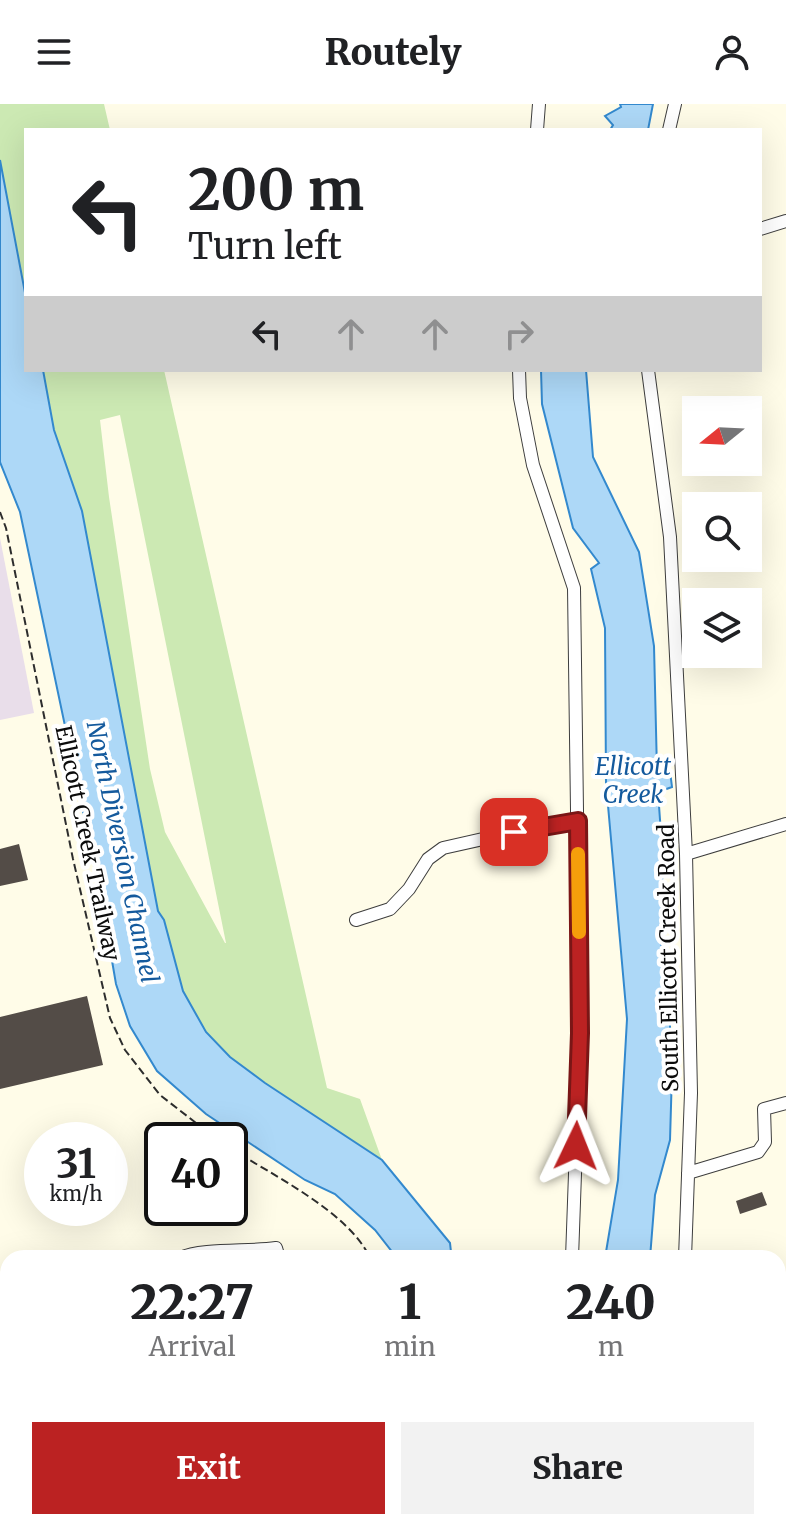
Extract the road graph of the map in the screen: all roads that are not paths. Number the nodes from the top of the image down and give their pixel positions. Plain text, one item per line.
1 (539, 104) edge
2 (675, 104) edge
3 (537, 128) edge
4 (669, 128) edge
5 (786, 221) edge
6 (762, 228) edge
7 (519, 372) edge
8 (648, 372) edge
9 (578, 821) junction
10 (786, 824) edge
11 (686, 854) junction
12 (356, 920) dead end
13 (786, 1103) edge
14 (688, 1173) junction
15 (572, 1250) edge
16 (685, 1250) edge

1 - 3 street
2 - 4 street
5 - 6 street
7 - 9 street
8 - 11 street, South Ellicott Creek Road
9 - 12 street
9 - 15 street
10 - 11 street
11 - 14 street, South Ellicott Creek Road
13 - 14 street
14 - 16 street, South Ellicott Creek Road

